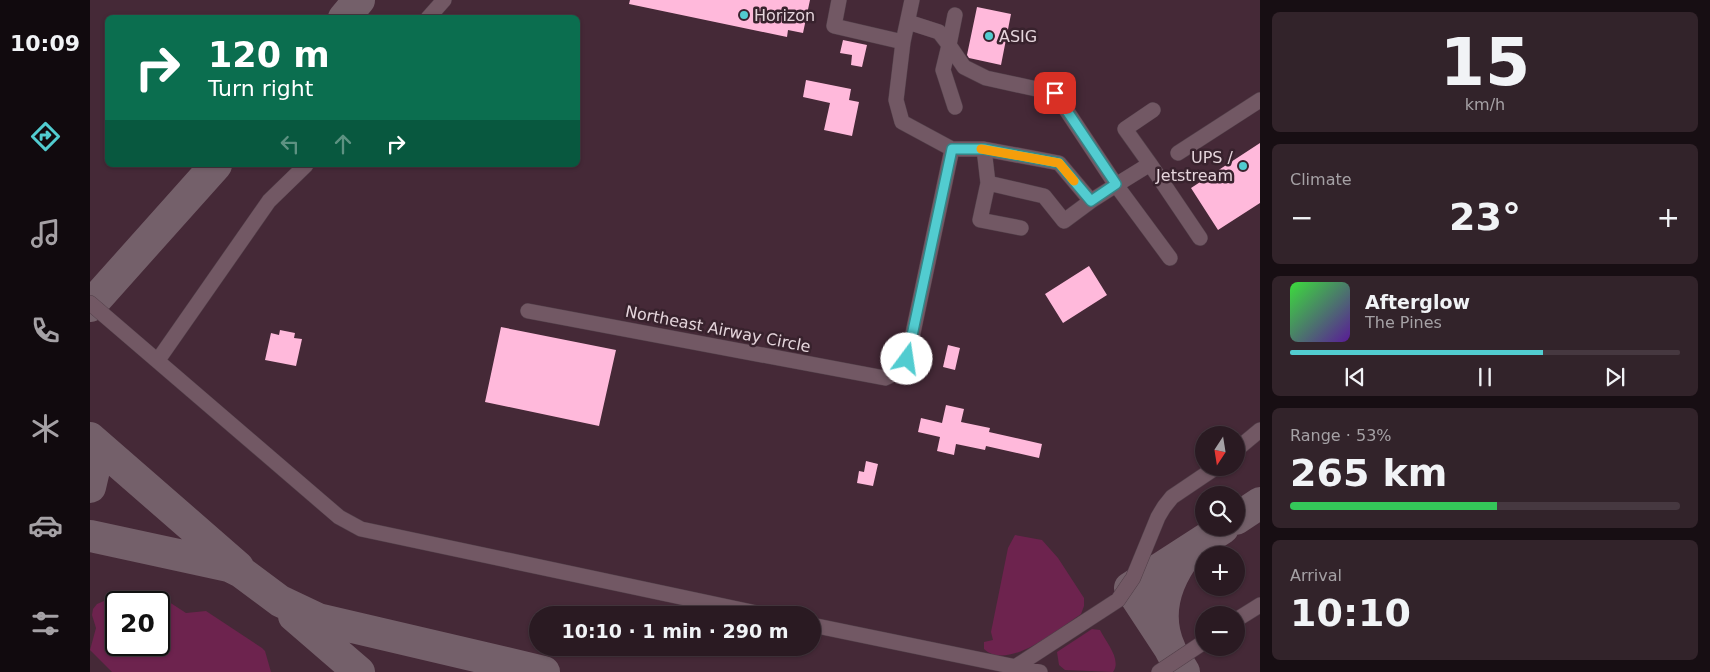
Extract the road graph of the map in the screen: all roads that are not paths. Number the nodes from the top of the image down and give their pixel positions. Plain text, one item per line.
1 (444, 0) edge
2 (839, 0) edge
3 (912, 0) edge
4 (431, 15) edge
5 (955, 16) dead end
6 (908, 22) junction
7 (903, 42) junction
8 (949, 45) junction
9 (1260, 100) edge
10 (955, 107) dead end
11 (1154, 110) dead end
12 (952, 149) junction
13 (984, 149) junction
14 (1178, 153) dead end
15 (1150, 164) junction
16 (304, 167) edge
17 (988, 183) junction
18 (1116, 184) junction
19 (1091, 201) junction
20 (1021, 228) dead end
21 (1200, 238) dead end
22 (1170, 258) dead end
23 (90, 303) edge
24 (528, 311) dead end
25 (158, 360) junction
26 (1260, 430) edge
27 (1245, 442) edge
28 (1203, 476) edge
29 (1260, 605) edge
30 (724, 606) edge
31 (1245, 614) edge
32 (821, 627) edge
33 (1195, 648) edge
34 (1015, 667) junction
35 (1040, 672) edge
36 (1159, 672) edge

1 - 4 street
2 - 7 street
3 - 6 street
5 - 8 street
6 - 7 street
6 - 8 street
7 - 12 street
8 - 10 street
8 - 18 street
9 - 14 street
11 - 15 street
12 - 13 street
12 - 24 street, Northeast Airway Circle
13 - 17 street
13 - 19 street
15 - 18 street
15 - 21 street
16 - 25 street
17 - 19 street
17 - 20 street
18 - 19 street
18 - 22 street
23 - 25 street
25 - 30 street
26 - 27 street
28 - 34 street
29 - 31 street
32 - 34 street
33 - 36 street
34 - 35 street

